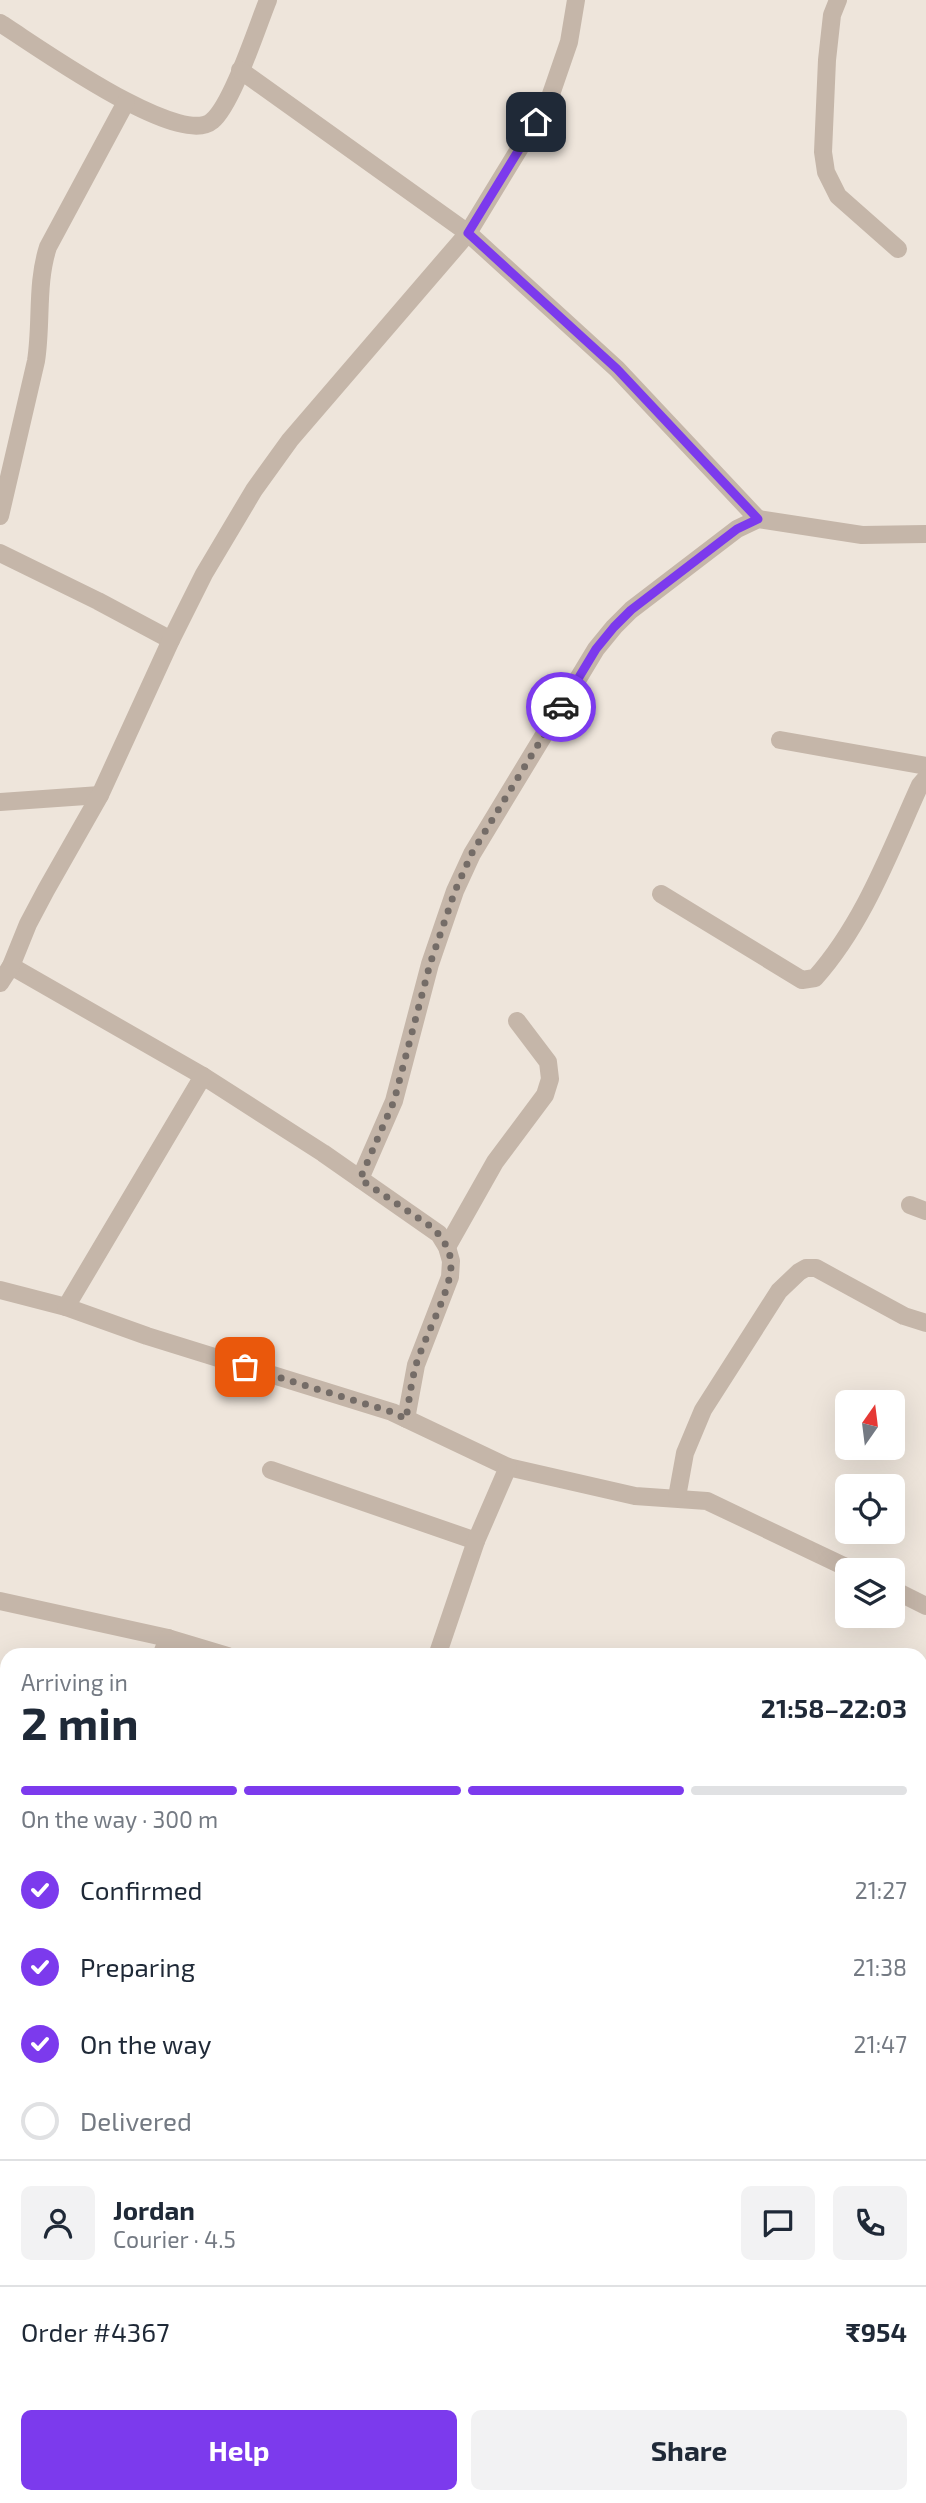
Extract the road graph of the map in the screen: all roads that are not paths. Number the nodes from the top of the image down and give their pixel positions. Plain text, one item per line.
1 (268, 0) edge
2 (576, 0) edge
3 (838, 0) edge
4 (3, 31) edge
5 (240, 71) junction
6 (126, 102) junction
7 (468, 233) junction
8 (898, 249) dead end
9 (0, 516) edge
10 (758, 519) junction
11 (926, 534) edge
12 (0, 553) edge
13 (171, 640) junction
14 (779, 740) dead end
15 (926, 766) edge
16 (926, 778) edge
17 (100, 795) junction
18 (0, 802) edge
19 (661, 894) dead end
20 (11, 966) junction
21 (0, 983) edge
22 (517, 1021) dead end
23 (202, 1076) junction
24 (360, 1179) junction
25 (447, 1247) junction
26 (0, 1290) edge
27 (66, 1307) junction
28 (926, 1323) edge
29 (406, 1419) junction
30 (508, 1467) junction
31 (271, 1470) dead end
32 (677, 1497) junction
33 (476, 1541) junction
34 (835, 1562) edge
35 (905, 1596) edge
36 (0, 1601) edge
37 (926, 1606) edge
38 (168, 1638) junction
39 (164, 1648) edge
40 (201, 1648) edge
41 (440, 1648) edge

1 - 5 street
2 - 7 street
3 - 8 street
4 - 6 street
5 - 6 street
5 - 7 street
6 - 9 street
7 - 10 street
7 - 13 street
10 - 11 street
10 - 24 street
12 - 13 street
13 - 17 street
14 - 15 street
16 - 19 street
17 - 18 street
17 - 20 street
20 - 21 street
20 - 23 street
22 - 25 street
23 - 24 street
23 - 27 street
24 - 25 street
25 - 29 street
26 - 27 street
27 - 29 street
28 - 32 street
29 - 30 street
30 - 32 street
30 - 33 street
31 - 33 street
32 - 34 street
33 - 41 street
35 - 37 street
36 - 38 street
38 - 39 street
38 - 40 street

